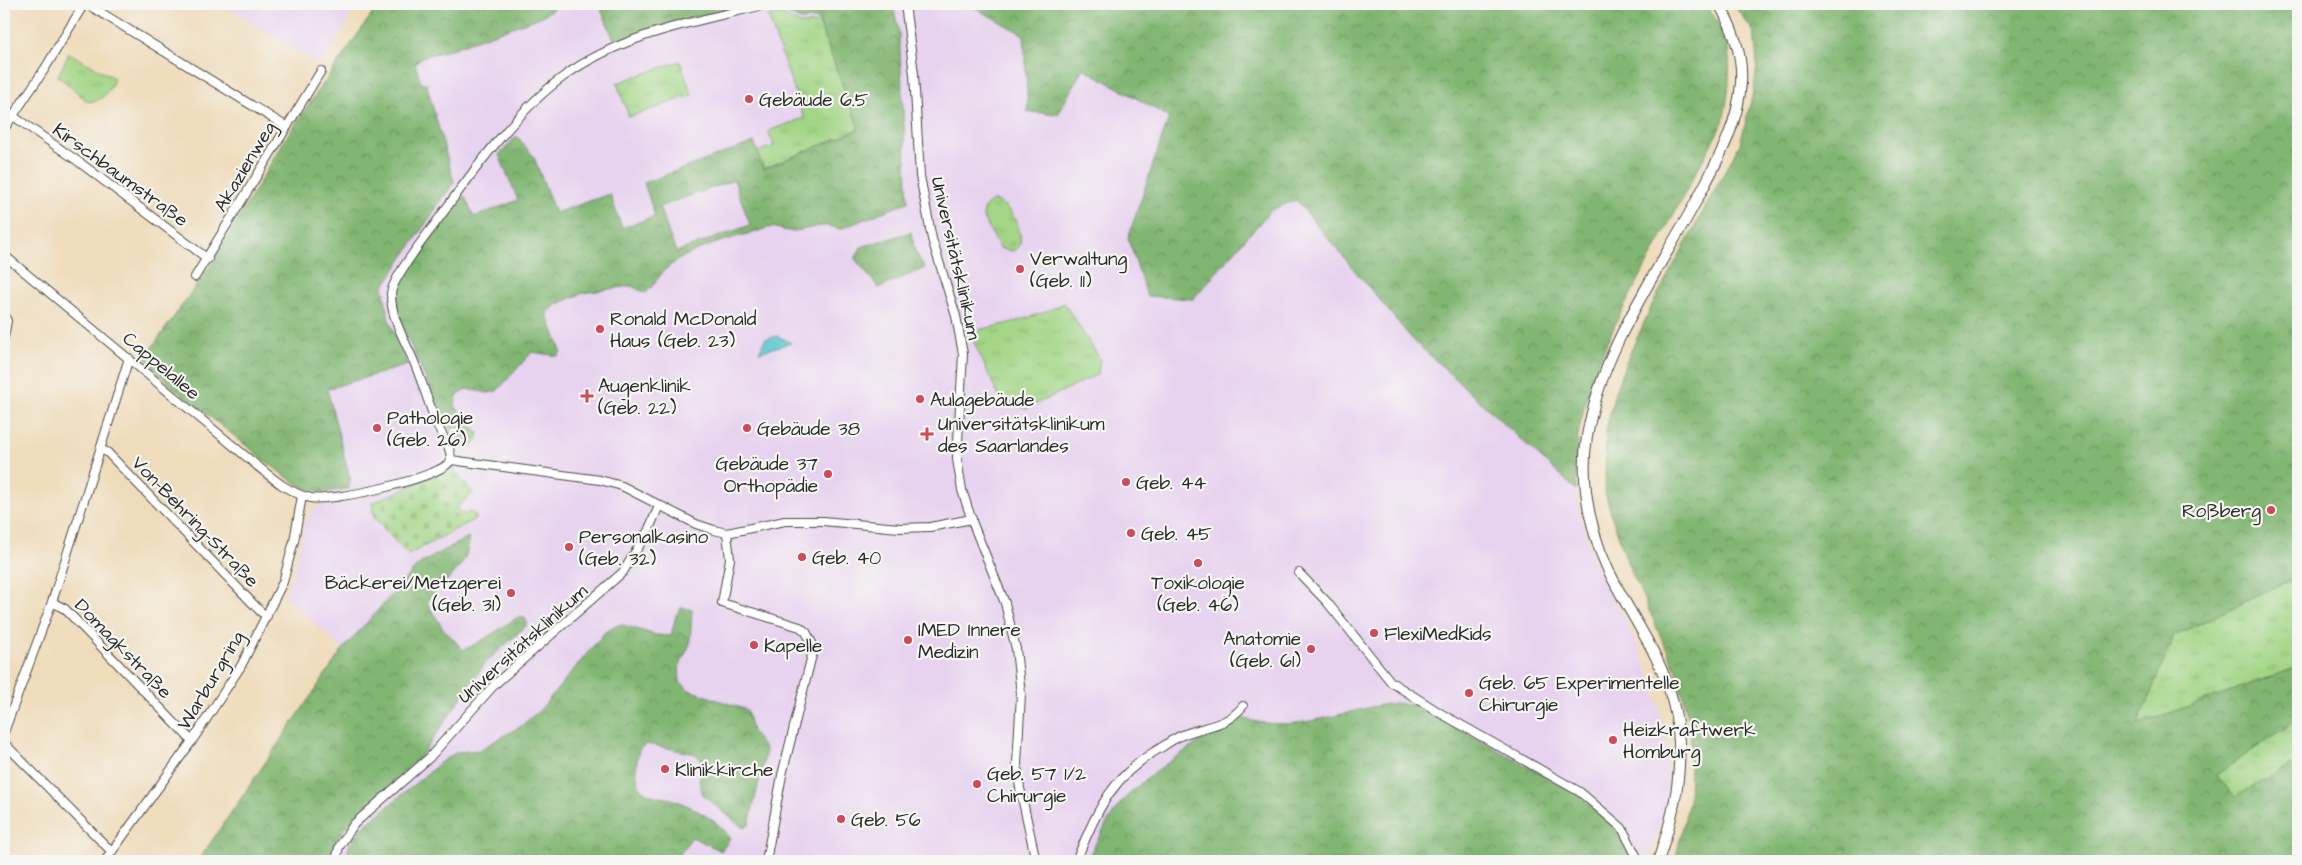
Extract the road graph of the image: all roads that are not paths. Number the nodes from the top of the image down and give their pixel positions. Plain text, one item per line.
1 (86, 4) edge
2 (768, 4) edge
3 (905, 4) edge
4 (1719, 4) edge
5 (321, 71) dead end
6 (13, 116) junction
7 (286, 127) junction
8 (4, 129) edge
9 (4, 255) edge
10 (208, 259) junction
11 (195, 277) dead end
12 (4, 314) edge
13 (4, 337) edge
14 (128, 358) junction
15 (101, 450) junction
16 (451, 460) junction
17 (302, 496) junction
18 (659, 506) junction
19 (972, 519) junction
20 (727, 533) junction
21 (1299, 573) dead end
22 (52, 602) junction
23 (267, 616) junction
24 (1243, 706) dead end
25 (4, 732) edge
26 (192, 741) junction
27 (4, 743) edge
28 (112, 852) junction
29 (105, 861) edge
30 (336, 861) edge
31 (766, 861) edge
32 (1036, 861) edge
33 (1076, 861) edge
34 (1639, 861) edge
35 (1658, 861) edge

1 - 6 street
1 - 7 street
2 - 16 street
3 - 19 street, Universitätsklinikum
4 - 35 street
5 - 7 street, Akazienweg
6 - 8 street
6 - 10 street, Kirschbaumstraße
7 - 10 street, Akazienweg
9 - 14 street, Cappelallee
10 - 11 street, Akazienweg
12 - 13 street
14 - 15 street
14 - 17 street, Cappelallee
15 - 22 street
15 - 23 street, Von-Behring-Straße
16 - 17 street
16 - 18 street
17 - 23 street, Warburgring
18 - 20 street
18 - 30 street, Universitätsklinikum
19 - 20 street
19 - 32 street, Universitätsklinikum
20 - 31 street
21 - 34 street
22 - 25 street
22 - 26 street, Domagkstraße
23 - 26 street, Warburgring
24 - 33 street
26 - 28 street, Warburgring
27 - 28 street
28 - 29 street, Warburgring

